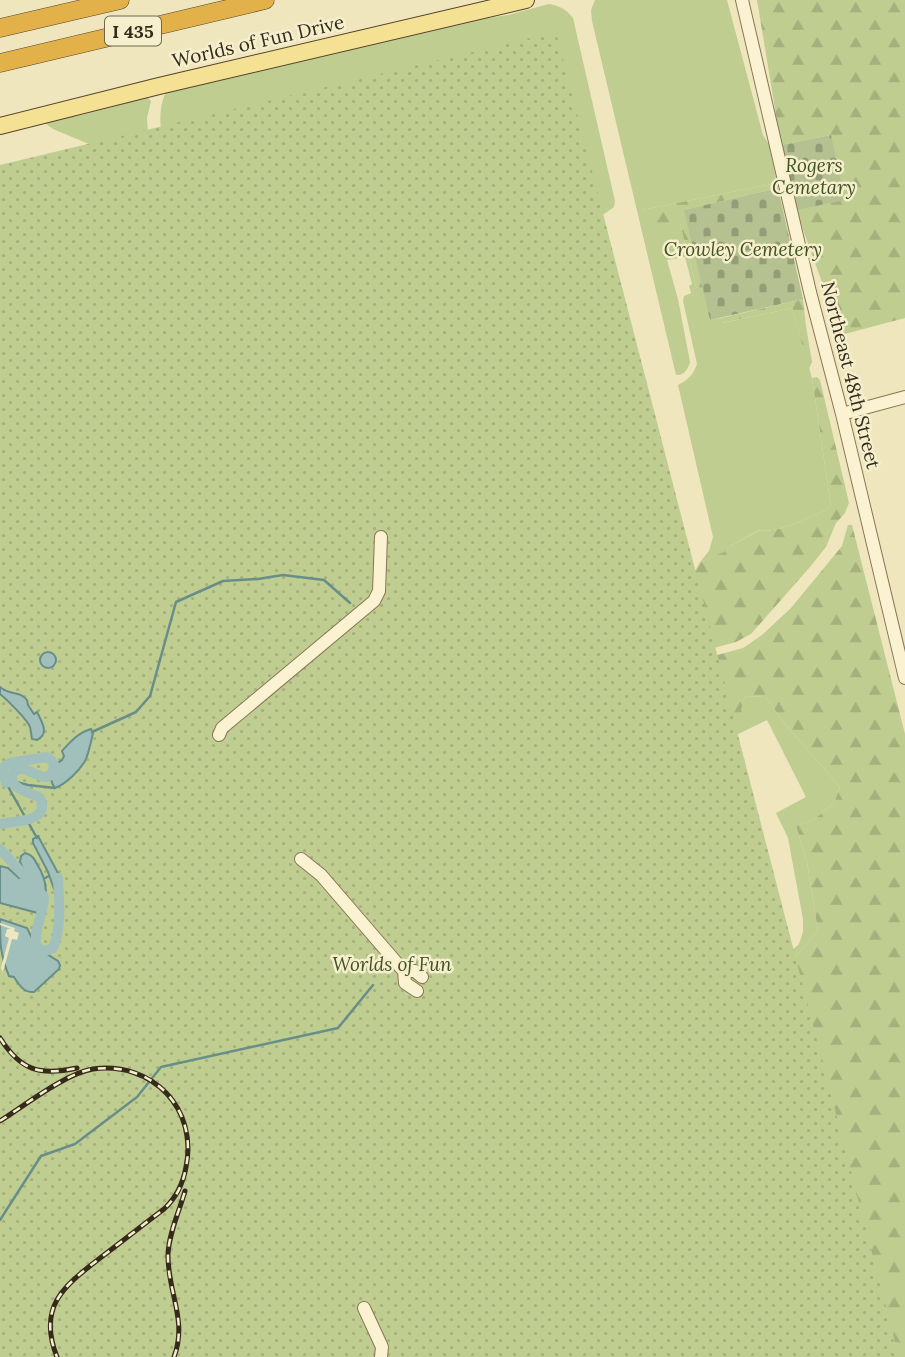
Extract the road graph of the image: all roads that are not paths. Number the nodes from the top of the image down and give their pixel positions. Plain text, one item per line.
1 (120, 0) edge
2 (265, 0) edge
3 (526, 0) edge
4 (742, 0) edge
5 (0, 29) edge
6 (0, 63) edge
7 (0, 126) edge
8 (905, 397) edge
9 (842, 414) junction
10 (381, 537) dead end
11 (905, 678) edge
12 (219, 734) dead end
13 (301, 859) dead end
14 (404, 971) junction
15 (422, 977) dead end
16 (417, 991) dead end
17 (364, 1308) dead end
18 (381, 1357) edge

1 - 5 highway, I 435
2 - 6 highway, I 435
3 - 7 main road, Worlds of Fun Drive
4 - 9 street, Northeast 48th Street
8 - 9 street
9 - 11 street, Northeast 48th Street
10 - 12 street
13 - 14 street
14 - 15 street
14 - 16 street
17 - 18 street

